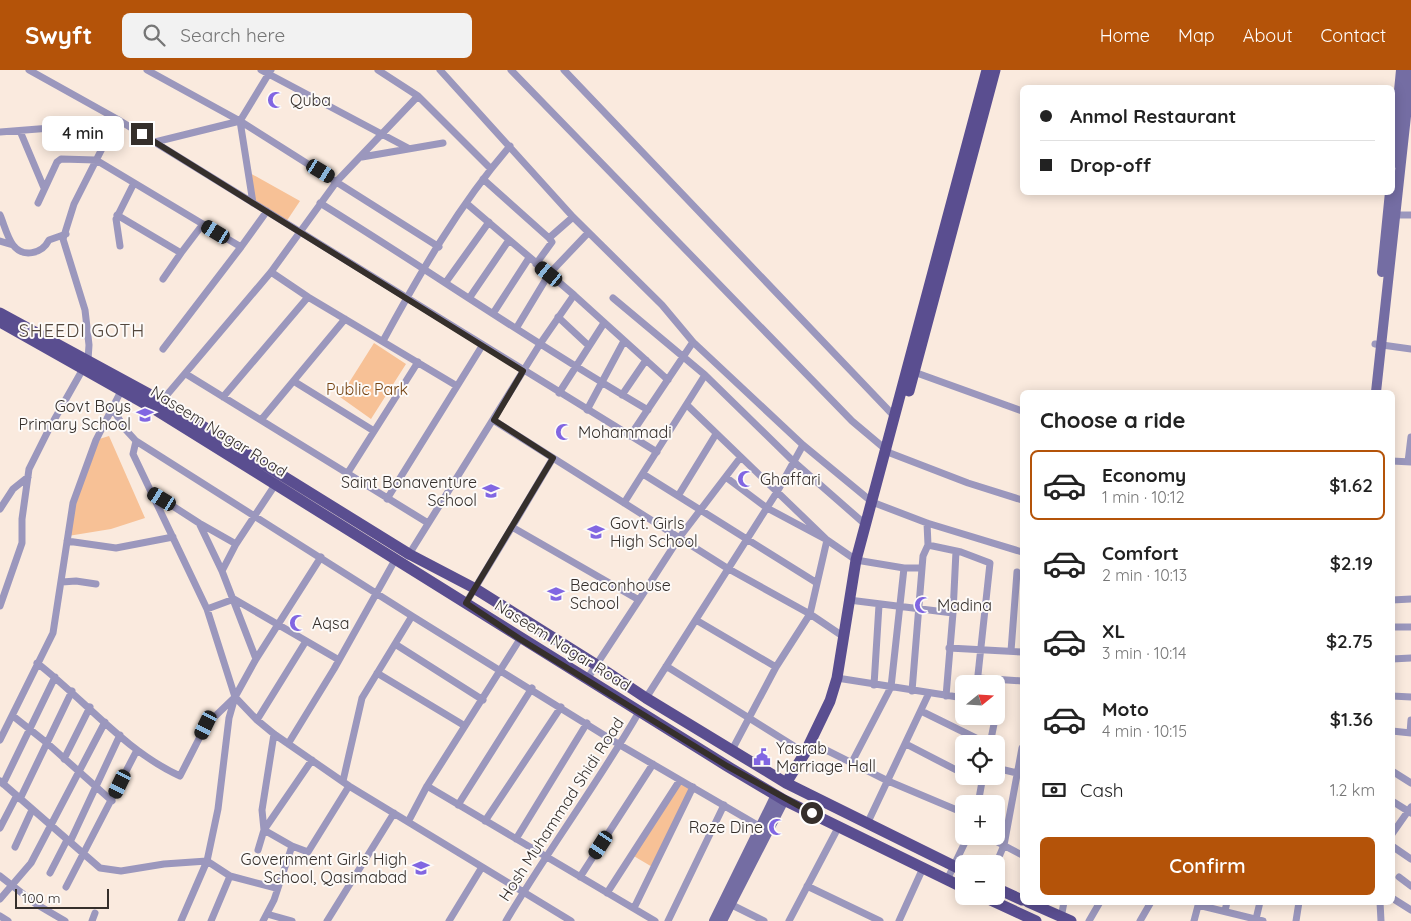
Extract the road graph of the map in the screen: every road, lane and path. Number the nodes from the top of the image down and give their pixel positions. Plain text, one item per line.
1 (28, 70) edge
2 (147, 70) edge
3 (261, 70) edge
4 (378, 70) edge
5 (440, 70) edge
6 (511, 70) edge
7 (564, 70) edge
8 (987, 70) edge
9 (995, 70) edge
10 (1401, 70) edge
11 (1411, 70) edge
12 (270, 72) edge
13 (418, 96) junction
14 (116, 121) junction
15 (240, 122) junction
16 (20, 131) junction
17 (0, 132) edge
18 (1395, 133) edge
19 (383, 135) junction
20 (155, 142) junction
21 (443, 143) dead end
22 (510, 146) junction
23 (408, 148) junction
24 (362, 157) junction
25 (96, 160) junction
26 (491, 169) junction
27 (483, 179) junction
28 (337, 181) junction
29 (134, 183) junction
30 (44, 188) junction
31 (1390, 195) edge
32 (38, 203) dead end
33 (253, 203) junction
34 (320, 203) junction
35 (466, 203) junction
36 (267, 211) junction
37 (0, 215) edge
38 (117, 215) junction
39 (1395, 215) junction
40 (1411, 215) edge
41 (573, 217) junction
42 (489, 222) junction
43 (203, 224) junction
44 (301, 232) junction
45 (588, 233) junction
46 (66, 234) junction
47 (549, 238) junction
48 (1389, 239) junction
49 (509, 240) junction
50 (0, 241) edge
51 (13, 245) junction
52 (120, 246) dead end
53 (241, 247) junction
54 (439, 247) junction
55 (181, 252) junction
56 (529, 258) junction
57 (536, 264) junction
58 (424, 268) junction
59 (271, 272) junction
60 (549, 274) junction
61 (162, 279) dead end
62 (446, 282) junction
63 (574, 295) junction
64 (308, 297) junction
65 (407, 298) junction
66 (470, 298) junction
67 (613, 298) dead end
68 (494, 312) junction
69 (0, 313) edge
70 (558, 318) junction
71 (345, 319) junction
72 (0, 322) edge
73 (604, 323) junction
74 (516, 327) junction
75 (624, 341) junction
76 (383, 342) junction
77 (693, 342) junction
78 (540, 344) junction
79 (1378, 344) junction
80 (482, 346) junction
81 (589, 346) junction
82 (163, 349) dead end
83 (1411, 349) edge
84 (683, 358) junction
85 (646, 360) junction
86 (418, 362) junction
87 (86, 365) junction
88 (576, 366) junction
89 (523, 371) junction
90 (914, 372) junction
91 (186, 374) junction
92 (705, 376) junction
93 (668, 380) junction
94 (295, 382) junction
95 (601, 383) junction
96 (457, 386) junction
97 (1370, 390) edge
98 (1376, 390) edge
99 (122, 391) junction
100 (559, 393) junction
101 (622, 395) junction
102 (223, 397) junction
103 (687, 405) junction
104 (159, 406) junction
105 (113, 409) junction
106 (587, 410) junction
107 (648, 410) junction
108 (1020, 410) edge
109 (894, 416) junction
110 (261, 420) junction
111 (494, 420) junction
112 (374, 431) junction
113 (716, 434) junction
114 (630, 436) junction
115 (1411, 437) edge
116 (136, 441) junction
117 (803, 445) junction
118 (888, 451) junction
119 (657, 452) junction
120 (553, 458) junction
121 (740, 458) junction
122 (793, 461) junction
123 (1395, 461) edge
124 (1410, 462) edge
125 (347, 474) junction
126 (643, 474) junction
127 (28, 477) junction
128 (727, 478) junction
129 (275, 485) junction
130 (150, 492) junction
131 (777, 492) junction
132 (678, 496) junction
133 (387, 499) junction
134 (1020, 499) edge
135 (872, 502) junction
136 (624, 503) junction
137 (767, 508) junction
138 (0, 509) edge
139 (701, 511) junction
140 (254, 516) junction
141 (199, 523) junction
142 (428, 523) junction
143 (927, 523) junction
144 (866, 525) junction
145 (512, 527) junction
146 (173, 537) junction
147 (679, 538) junction
148 (746, 539) junction
149 (827, 540) junction
150 (67, 541) junction
151 (236, 544) junction
152 (928, 545) junction
153 (956, 551) junction
154 (1020, 551) edge
155 (409, 554) junction
156 (321, 557) junction
157 (856, 560) junction
158 (399, 562) junction
159 (728, 568) junction
160 (904, 568) junction
161 (922, 568) junction
162 (222, 571) junction
163 (1017, 572) dead end
164 (62, 582) junction
165 (817, 583) junction
166 (96, 584) dead end
167 (474, 588) junction
168 (377, 592) junction
169 (234, 599) junction
170 (1411, 599) edge
171 (639, 600) junction
172 (849, 600) junction
173 (1395, 600) edge
174 (466, 603) junction
175 (879, 605) junction
176 (0, 606) edge
177 (899, 607) junction
178 (207, 609) junction
179 (919, 609) junction
180 (953, 613) junction
181 (810, 614) junction
182 (412, 616) junction
183 (696, 620) junction
184 (279, 625) junction
185 (1395, 627) edge
186 (1411, 627) edge
187 (844, 636) junction
188 (520, 639) junction
189 (306, 642) junction
190 (395, 644) junction
191 (950, 648) junction
192 (982, 650) junction
193 (1011, 651) junction
194 (1020, 652) edge
195 (256, 658) junction
196 (1411, 658) edge
197 (1395, 659) edge
198 (339, 660) junction
199 (37, 663) junction
200 (595, 664) junction
201 (666, 666) junction
202 (776, 667) junction
203 (501, 670) junction
204 (377, 673) junction
205 (979, 675) edge
206 (55, 677) junction
207 (837, 678) junction
208 (587, 679) junction
209 (1005, 681) edge
210 (1020, 681) edge
211 (874, 685) junction
212 (891, 687) junction
213 (532, 688) junction
214 (912, 690) junction
215 (72, 692) junction
216 (929, 693) junction
217 (946, 696) junction
218 (1395, 696) edge
219 (955, 697) edge
220 (1411, 697) edge
221 (235, 698) junction
222 (646, 698) junction
223 (483, 700) junction
224 (90, 707) junction
225 (561, 707) junction
226 (921, 711) junction
227 (639, 712) junction
228 (13, 716) junction
229 (750, 717) junction
230 (257, 720) junction
231 (1411, 720) edge
232 (105, 722) junction
233 (586, 723) junction
234 (465, 726) junction
235 (29, 729) junction
236 (1395, 731) edge
237 (1410, 733) edge
238 (274, 734) junction
239 (120, 735) junction
240 (970, 735) edge
241 (0, 740) edge
242 (810, 742) junction
243 (47, 743) junction
244 (288, 744) junction
245 (906, 744) junction
246 (620, 745) junction
247 (137, 750) junction
248 (732, 750) junction
249 (805, 753) junction
250 (64, 759) junction
251 (1020, 759) edge
252 (312, 760) junction
253 (852, 762) junction
254 (653, 764) junction
255 (955, 769) edge
256 (1005, 770) edge
257 (79, 772) junction
258 (1017, 773) junction
259 (1395, 773) edge
260 (680, 780) junction
261 (888, 781) junction
262 (1, 783) edge
263 (786, 783) junction
264 (1411, 783) edge
265 (346, 784) junction
266 (428, 786) junction
267 (96, 787) junction
268 (693, 787) junction
269 (780, 797) junction
270 (18, 798) junction
271 (112, 801) junction
272 (1395, 802) edge
273 (458, 805) junction
274 (724, 805) junction
275 (955, 809) edge
276 (32, 810) junction
277 (1410, 810) edge
278 (394, 814) junction
279 (485, 820) junction
280 (408, 822) junction
281 (868, 822) junction
282 (50, 825) junction
283 (759, 826) junction
284 (839, 826) junction
285 (0, 828) edge
286 (264, 830) junction
287 (882, 830) junction
288 (1395, 830) edge
289 (516, 839) junction
290 (1005, 839) edge
291 (69, 841) junction
292 (874, 844) junction
293 (1004, 845) joint
294 (292, 846) junction
295 (15, 848) dead end
296 (1395, 848) edge
297 (258, 850) dead end
298 (84, 852) junction
299 (1020, 854) edge
300 (1000, 855) edge
301 (545, 857) junction
302 (1411, 859) edge
303 (207, 861) junction
304 (482, 867) junction
305 (955, 867) edge
306 (923, 868) junction
307 (50, 873) dead end
308 (955, 873) edge
309 (0, 876) edge
310 (230, 876) junction
311 (580, 877) junction
312 (1399, 877) dead end
313 (947, 880) junction
314 (955, 884) edge
315 (11, 885) junction
316 (807, 886) junction
317 (1411, 886) edge
318 (66, 887) dead end
319 (276, 888) junction
320 (523, 892) junction
321 (1005, 892) edge
322 (607, 893) junction
323 (0, 899) edge
324 (1020, 899) edge
325 (1395, 900) edge
326 (727, 903) junction
327 (997, 905) edge
328 (1034, 905) edge
329 (1064, 905) edge
330 (1098, 905) edge
331 (1150, 905) edge
332 (1199, 905) edge
333 (1203, 905) edge
334 (1227, 905) edge
335 (1260, 905) edge
336 (1299, 905) edge
337 (1380, 905) edge
338 (634, 908) junction
339 (1411, 910) edge
340 (1225, 911) junction
341 (95, 913) dead end
342 (267, 914) junction
343 (0, 916) edge
344 (1018, 918) edge
345 (566, 920) edge
346 (1064, 920) edge
347 (1259, 920) edge
348 (8, 921) edge
349 (65, 921) edge
350 (92, 921) edge
351 (181, 921) edge
352 (211, 921) edge
353 (263, 921) edge
354 (292, 921) edge
355 (327, 921) edge
356 (449, 921) edge
357 (506, 921) edge
358 (655, 921) edge
359 (668, 921) edge
360 (714, 921) edge
361 (722, 921) edge
362 (764, 921) edge
363 (789, 921) edge
364 (880, 921) edge
365 (899, 921) edge
366 (1036, 921) edge
367 (1089, 921) edge
368 (1140, 921) edge
369 (1194, 921) edge
370 (1296, 921) edge
371 (1381, 921) edge

1 - 14 street
2 - 15 street
3 - 12 street
4 - 13 street
5 - 22 street
6 - 118 street
7 - 109 street
8 - 109 main road
9 - 90 main road
10 - 18 street
11 - 39 street
12 - 15 street
12 - 19 street
13 - 19 street
13 - 26 street
14 - 16 street
14 - 20 street
14 - 25 street
15 - 20 street
15 - 28 street
15 - 33 street
16 - 17 street
16 - 30 street
19 - 23 street
19 - 24 street
20 - 33 street
21 - 23 street
22 - 26 street
22 - 41 street
23 - 24 street
24 - 28 street
25 - 29 street
25 - 30 street
25 - 46 street
26 - 27 street
27 - 35 street
27 - 47 street
28 - 34 street
28 - 54 street
29 - 38 street
29 - 43 street
30 - 32 street
31 - 48 street
33 - 36 street
34 - 44 street
34 - 58 street
35 - 42 street
35 - 54 street
36 - 44 street
36 - 53 street
37 - 51 street
38 - 52 street
38 - 55 street
39 - 40 street
39 - 48 street
41 - 45 street
41 - 47 street
42 - 49 street
42 - 62 street
43 - 53 street
43 - 55 street
44 - 59 street
44 - 65 street
45 - 60 street
45 - 77 street
46 - 51 street
46 - 87 street
47 - 57 street
48 - 79 street
49 - 56 street
49 - 66 street
50 - 51 street
53 - 82 street
54 - 58 street
55 - 61 street
56 - 57 street
56 - 68 street
57 - 60 street
58 - 62 street
58 - 65 street
59 - 64 street
59 - 91 street
60 - 63 street
60 - 74 street
62 - 66 street
63 - 70 street
63 - 73 street
64 - 71 street
64 - 102 street
65 - 76 street
65 - 80 street
66 - 68 street
67 - 84 street
68 - 74 street
69 - 87 main road, Naseem Nagar Road
70 - 78 street
70 - 81 street
71 - 76 street
71 - 94 street
72 - 87 main road, Naseem Nagar Road
73 - 75 street
73 - 81 street
74 - 78 street
75 - 85 street
75 - 95 street
76 - 86 street
77 - 84 street
77 - 117 street
78 - 88 street
78 - 89 street
79 - 83 street
79 - 97 street
79 - 98 street
80 - 89 street
80 - 96 street
81 - 88 street
84 - 92 street
84 - 93 street
85 - 93 street
85 - 101 street
86 - 96 street
86 - 112 street
87 - 99 main road, Naseem Nagar Road
87 - 104 main road, Naseem Nagar Road
87 - 127 street
88 - 95 street
88 - 100 street
89 - 100 street
89 - 111 street
90 - 108 street
90 - 118 main road
91 - 102 street
91 - 104 street
92 - 103 street
92 - 122 street
93 - 107 street
94 - 110 street
94 - 112 street
95 - 101 street
95 - 106 street
96 - 133 street
99 - 104 main road, Naseem Nagar Road
99 - 105 street
100 - 106 street
101 - 107 street
102 - 110 street
103 - 113 street
103 - 119 street
104 - 129 main road, Naseem Nagar Road
104 - 155 main road, Naseem Nagar Road
105 - 116 street
105 - 150 street
106 - 114 street
107 - 114 street
109 - 118 main road
110 - 125 street
111 - 120 street
111 - 142 street
112 - 125 street
113 - 121 street
113 - 132 street
114 - 119 street
115 - 124 street
116 - 130 street
116 - 140 street
117 - 122 street
117 - 135 street
118 - 134 street
118 - 135 main road
119 - 126 street
120 - 136 street
120 - 145 street
121 - 128 street
121 - 131 street
122 - 131 street
122 - 144 street
123 - 124 street
125 - 133 street
126 - 132 street
126 - 136 street
127 - 138 street
127 - 176 street
128 - 137 street
128 - 139 street
129 - 140 street
129 - 158 main road, Naseem Nagar Road
130 - 141 street
130 - 146 street
131 - 137 street
131 - 149 street
132 - 139 street
133 - 142 street
135 - 143 street
135 - 144 main road
136 - 147 street
137 - 148 street
137 - 149 street
139 - 147 street
139 - 148 street
140 - 151 street
140 - 156 street
141 - 151 street
141 - 162 street
142 - 155 street
143 - 152 street
143 - 154 street
144 - 157 main road
145 - 167 street
145 - 171 street
146 - 150 street
146 - 178 street
147 - 159 street
147 - 171 street
148 - 159 street
148 - 165 street
149 - 157 street
149 - 165 street
150 - 164 street
151 - 162 street
152 - 153 street
152 - 161 street
153 - 180 street
153 - 192 street
155 - 158 street
155 - 167 main road, Naseem Nagar Road
156 - 168 street
156 - 184 street
157 - 160 street
157 - 172 main road
158 - 168 street
158 - 174 main road, Naseem Nagar Road
159 - 181 street
159 - 183 street
160 - 161 street
160 - 177 street
161 - 179 street
162 - 169 street
163 - 193 street
164 - 166 street
164 - 199 street
165 - 181 street
167 - 174 street
167 - 200 main road, Naseem Nagar Road
168 - 182 street
168 - 198 street
169 - 178 street
169 - 184 street
169 - 195 street
170 - 173 street
171 - 200 street
172 - 175 street
172 - 187 main road
174 - 188 main road, Naseem Nagar Road
175 - 177 street
175 - 211 street
177 - 179 street
177 - 212 street
178 - 221 street
179 - 180 street
179 - 214 street
180 - 191 street
181 - 187 street
181 - 202 street
182 - 190 street
182 - 203 street
183 - 201 street
183 - 202 street
184 - 189 street
184 - 195 street
185 - 186 street
187 - 207 main road
188 - 203 street
188 - 208 main road, Naseem Nagar Road
189 - 198 street
189 - 230 street
190 - 204 street
190 - 223 street
191 - 192 street
191 - 217 street
192 - 193 street
192 - 205 street
193 - 194 street
195 - 221 street
196 - 197 street
198 - 244 street
199 - 206 street
199 - 228 street
200 - 208 street
200 - 222 main road, Naseem Nagar Road
201 - 222 street
201 - 229 street
202 - 229 street
203 - 213 street
203 - 223 street
204 - 234 street
204 - 265 street
206 - 215 street
206 - 235 street
207 - 211 street
207 - 242 main road
208 - 227 main road, Naseem Nagar Road
209 - 210 street
211 - 212 street
212 - 214 street
212 - 253 street
213 - 225 street
213 - 273 street
214 - 216 street
215 - 224 street
215 - 243 street
216 - 217 street
216 - 226 street
217 - 219 street
218 - 220 street
221 - 230 street
221 - 247 street
221 - 303 street
222 - 227 main road
222 - 248 main road, Naseem Nagar Road
223 - 234 street
224 - 232 street
224 - 250 street
225 - 233 street
225 - 279 street
226 - 240 street
226 - 245 street
227 - 246 street, Hosh Muhammad Shidi Road
227 - 269 main road, Naseem Nagar Road
228 - 235 street
228 - 241 street
229 - 248 street
229 - 249 street
230 - 238 street
231 - 237 street
232 - 239 street
232 - 257 street
233 - 246 street
233 - 289 street
234 - 266 street
235 - 243 street
235 - 262 street
236 - 237 street
238 - 244 street
238 - 286 street
239 - 247 street
239 - 267 street
242 - 249 main road
242 - 253 street
243 - 250 street
243 - 270 street
244 - 252 street
245 - 255 street
245 - 261 street
246 - 254 street
246 - 301 street, Hosh Muhammad Shidi Road
247 - 271 street
248 - 263 main road, Naseem Nagar Road
249 - 263 main road
250 - 257 street
251 - 258 street
252 - 265 street
252 - 286 street
253 - 261 street
254 - 260 street
254 - 311 street
256 - 258 street
257 - 267 street
257 - 282 street
258 - 290 street
259 - 264 street
260 - 268 street
260 - 322 street
261 - 275 street
261 - 281 street
262 - 270 street
263 - 281 main road, Naseem Nagar Road
265 - 278 street
265 - 294 street
266 - 273 street
266 - 280 street
267 - 271 street
267 - 291 street
268 - 274 street
268 - 338 street
269 - 283 street
269 - 284 main road, Naseem Nagar Road
269 - 326 street
270 - 276 street
270 - 285 street
271 - 298 street
272 - 277 street
273 - 279 street
274 - 283 street
274 - 359 street
276 - 282 street
276 - 295 street
277 - 288 street
278 - 280 street
278 - 355 street
279 - 289 street
280 - 304 street
281 - 287 main road, Naseem Nagar Road
282 - 291 street
282 - 315 street
283 - 326 street
284 - 292 main road, Naseem Nagar Road
284 - 316 street
286 - 294 street
286 - 297 street
287 - 292 main road
287 - 305 main road, Naseem Nagar Road
289 - 301 street
291 - 298 street
291 - 307 street
292 - 306 main road, Naseem Nagar Road
293 - 299 street
293 - 300 street
294 - 319 street
296 - 302 street
298 - 303 street
298 - 318 street
301 - 311 street
301 - 320 street, Hosh Muhammad Shidi Road
303 - 310 street
303 - 351 street
304 - 320 street
304 - 356 street
306 - 313 main road, Naseem Nagar Road
306 - 365 street
308 - 313 street
309 - 315 street
310 - 319 street
310 - 352 street
311 - 322 street
312 - 317 street
313 - 314 main road, Naseem Nagar Road
315 - 323 street
315 - 349 street
316 - 363 street
316 - 364 street
319 - 342 street
320 - 345 street
320 - 357 street, Hosh Muhammad Shidi Road
321 - 324 main road
322 - 338 street
325 - 339 street
326 - 360 street
326 - 361 street
326 - 362 street
327 - 344 main road
328 - 346 main road
329 - 346 street
330 - 367 street
331 - 368 street
332 - 369 street
333 - 340 street
334 - 340 street
335 - 347 street
336 - 370 street
337 - 371 street
338 - 358 street
340 - 347 street
341 - 350 street
342 - 353 street
342 - 354 street
343 - 348 street
344 - 366 main road

